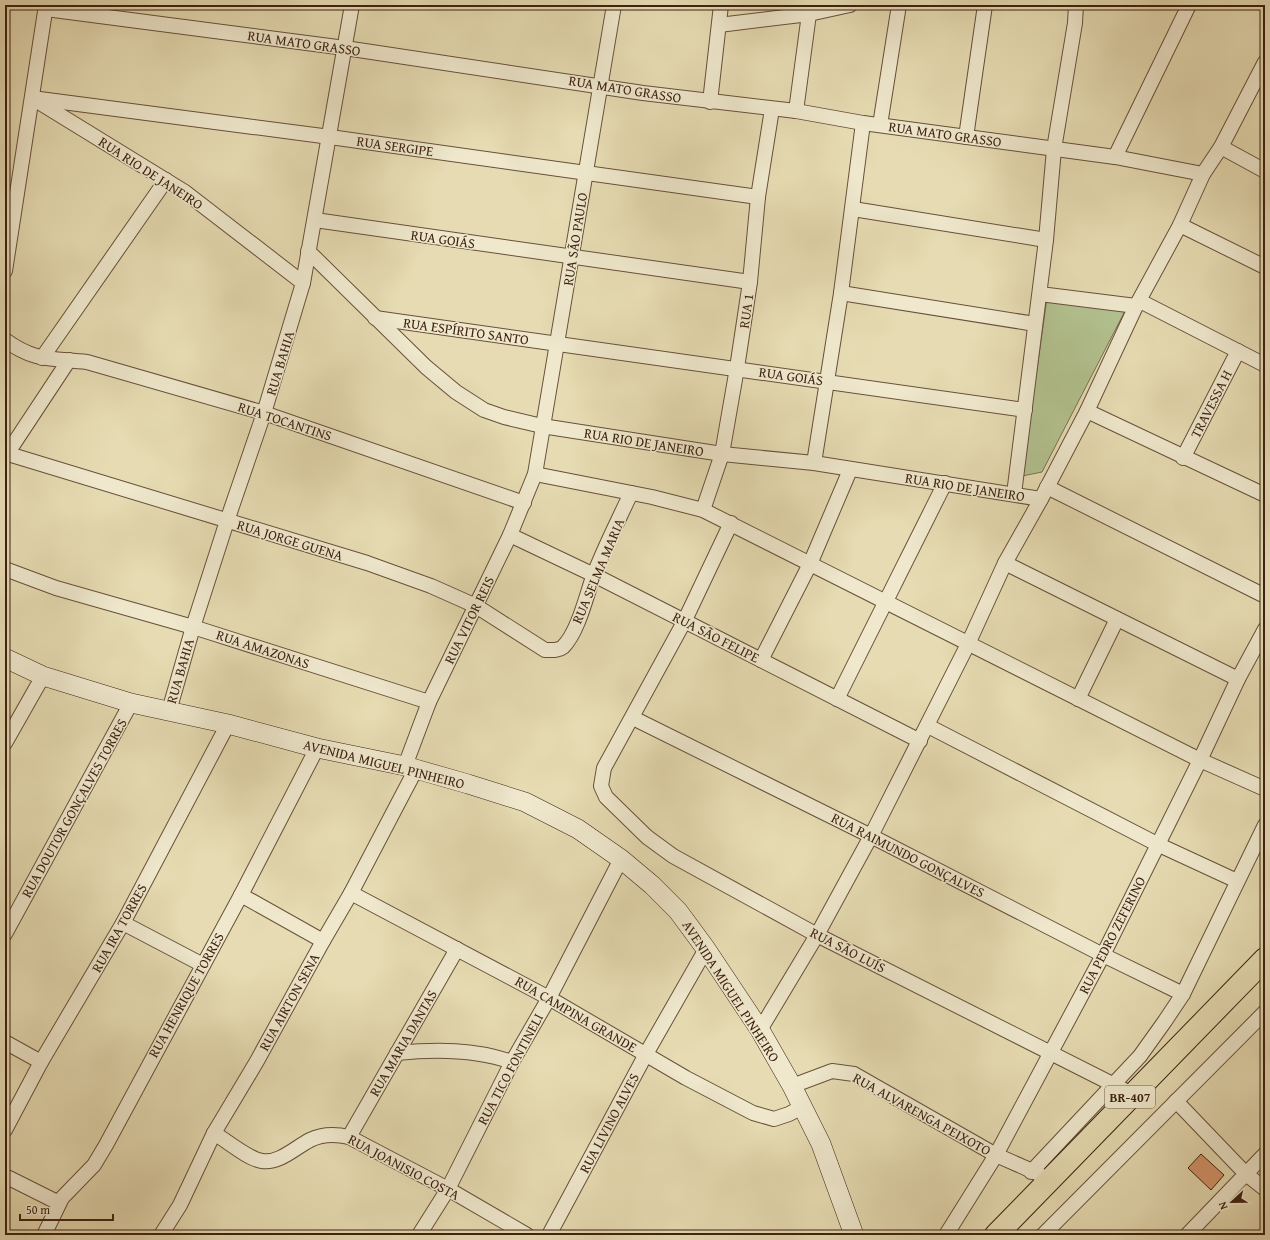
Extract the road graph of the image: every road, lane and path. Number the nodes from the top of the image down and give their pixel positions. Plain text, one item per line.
1 (352, 5) edge
2 (614, 5) edge
3 (721, 5) edge
4 (850, 5) edge
5 (899, 5) edge
6 (985, 5) edge
7 (1076, 5) edge
8 (1189, 5) edge
9 (46, 7) edge
10 (808, 14) junction
11 (719, 25) junction
12 (345, 48) junction
13 (1263, 71) edge
14 (602, 86) junction
15 (32, 98) junction
16 (710, 102) junction
17 (772, 109) junction
18 (796, 111) junction
19 (863, 123) junction
20 (880, 125) junction
21 (330, 137) junction
22 (966, 137) junction
23 (1221, 147) junction
24 (1054, 149) junction
25 (1115, 157) junction
26 (1265, 171) edge
27 (586, 173) junction
28 (1202, 174) junction
29 (166, 180) junction
30 (758, 197) junction
31 (853, 209) junction
32 (315, 220) junction
33 (1180, 226) junction
34 (8, 229) edge
35 (1046, 240) junction
36 (308, 252) junction
37 (572, 257) junction
38 (1265, 267) edge
39 (5, 271) edge
40 (750, 282) junction
41 (303, 284) junction
42 (841, 293) junction
43 (1040, 294) junction
44 (1138, 303) junction
45 (375, 318) junction
46 (1035, 324) junction
47 (5, 340) edge
48 (558, 344) junction
49 (1238, 351) junction
50 (42, 358) junction
51 (69, 360) junction
52 (1265, 366) edge
53 (737, 368) junction
54 (827, 381) junction
55 (1025, 410) junction
56 (1087, 411) junction
57 (264, 413) junction
58 (542, 426) junction
59 (6, 454) edge
60 (722, 454) junction
61 (1183, 458) junction
62 (814, 463) junction
63 (850, 470) junction
64 (535, 474) junction
65 (945, 483) junction
66 (631, 493) junction
67 (1044, 493) junction
68 (1014, 494) junction
69 (1265, 495) edge
70 (524, 503) junction
71 (703, 510) junction
72 (227, 521) junction
73 (731, 523) junction
74 (510, 535) junction
75 (1005, 563) junction
76 (810, 564) junction
77 (5, 570) edge
78 (594, 575) junction
79 (1265, 596) edge
80 (886, 601) junction
81 (476, 606) junction
82 (1117, 619) junction
83 (684, 622) junction
84 (193, 627) junction
85 (1265, 628) edge
86 (968, 644) junction
87 (562, 647) joint
88 (5, 658) edge
89 (761, 660) junction
90 (43, 676) junction
91 (1238, 679) junction
92 (837, 699) junction
93 (1078, 699) junction
94 (429, 702) junction
95 (131, 703) junction
96 (169, 711) junction
97 (633, 718) junction
98 (228, 724) junction
99 (928, 726) junction
100 (920, 740) junction
101 (5, 743) edge
102 (317, 748) junction
103 (1200, 760) junction
104 (410, 767) junction
105 (1265, 789) edge
106 (1265, 825) edge
107 (871, 836) junction
108 (1157, 844) junction
109 (621, 859) junction
110 (1237, 881) junction
111 (351, 893) junction
112 (241, 895) junction
113 (123, 923) junction
114 (5, 934) edge
115 (817, 935) junction
116 (323, 941) junction
117 (457, 949) junction
118 (706, 949) junction
119 (1103, 955) junction
120 (1265, 959) edge
121 (203, 965) junction
122 (1183, 994) junction
123 (549, 998) junction
124 (1265, 1012) edge
125 (760, 1030) junction
126 (5, 1042) edge
127 (1051, 1052) junction
128 (397, 1053) junction
129 (646, 1054) junction
130 (41, 1062) junction
131 (512, 1062) junction
132 (792, 1086) junction
133 (1124, 1089) junction
134 (1176, 1101) junction
135 (802, 1107) junction
136 (5, 1130) edge
137 (214, 1133) junction
138 (349, 1137) junction
139 (1265, 1154) edge
140 (996, 1155) junction
141 (1246, 1174) junction
142 (1041, 1175) junction
143 (5, 1176) edge
144 (448, 1189) junction
145 (1265, 1189) edge
146 (59, 1203) junction
147 (44, 1235) edge
148 (161, 1235) edge
149 (419, 1235) edge
150 (527, 1235) edge
151 (549, 1235) edge
152 (854, 1235) edge
153 (946, 1235) edge
154 (996, 1235) edge
155 (1043, 1235) edge
156 (1187, 1235) edge

1 - 12 street, RUA BAHIA
2 - 14 street, RUA SÃO PAULO
3 - 11 street
4 - 10 street
5 - 20 street
6 - 22 street
7 - 24 street
8 - 25 street
9 - 12 street, RUA MATO GRASSO
9 - 15 street
10 - 11 street
10 - 18 street
11 - 16 street
12 - 14 street, RUA MATO GRASSO
12 - 21 street, RUA BAHIA
13 - 23 street
14 - 16 street, RUA MATO GRASSO
14 - 27 street, RUA SÃO PAULO
15 - 21 street, RUA SERGIPE
15 - 29 street, RUA RIO DE JANEIRO
15 - 34 street
16 - 17 street, RUA MATO GRASSO
17 - 18 street, RUA MATO GRASSO
17 - 30 street, RUA 1
18 - 19 street, RUA MATO GRASSO
19 - 20 street, RUA MATO GRASSO
19 - 31 street
20 - 22 street, RUA MATO GRASSO
21 - 27 street, RUA SERGIPE
21 - 32 street, RUA BAHIA
22 - 24 street, RUA MATO GRASSO
23 - 26 street
23 - 28 street
24 - 25 street, RUA MATO GRASSO
24 - 35 street
25 - 28 street, RUA MATO GRASSO
27 - 30 street, RUA SERGIPE
27 - 37 street, RUA SÃO PAULO
28 - 33 street
29 - 41 street, RUA RIO DE JANEIRO
29 - 50 street
30 - 40 street, RUA 1
31 - 35 street
31 - 42 street
32 - 36 street, RUA BAHIA
32 - 37 street, RUA GOIÁS
33 - 38 street
33 - 44 street
34 - 39 street
35 - 43 street
36 - 41 street, RUA BAHIA
36 - 45 street, RUA RIO DE JANEIRO
37 - 40 street, RUA GOIÁS
37 - 48 street, RUA SÃO PAULO
40 - 53 street, RUA 1
41 - 57 street, RUA BAHIA
42 - 46 street
42 - 54 street
43 - 44 street
43 - 46 street
44 - 49 street
44 - 56 street
45 - 48 street, RUA ESPÍRITO SANTO
45 - 58 street, RUA RIO DE JANEIRO
46 - 55 street
47 - 50 street, RUA TOCANTINS
48 - 53 street, RUA GOIÁS
48 - 58 street, RUA SÃO PAULO
49 - 52 street
49 - 61 street, TRAVESSA H
50 - 51 street, RUA TOCANTINS
51 - 57 street, RUA TOCANTINS
51 - 59 street
53 - 54 street, RUA GOIÁS
53 - 60 street, RUA 1
54 - 55 street, RUA GOIÁS
54 - 62 street
55 - 68 street
56 - 61 street
56 - 67 street
57 - 70 street, RUA TOCANTINS
57 - 72 street, RUA BAHIA
58 - 60 street, RUA RIO DE JANEIRO
58 - 64 street, RUA SÃO PAULO
59 - 72 street, RUA JORGE GUENA
60 - 62 street, RUA RIO DE JANEIRO
60 - 71 street, RUA 1
61 - 69 street
62 - 63 street, RUA RIO DE JANEIRO
63 - 65 street, RUA RIO DE JANEIRO
63 - 76 street
64 - 66 street
64 - 70 street, RUA VITOR REIS
65 - 68 street, RUA RIO DE JANEIRO
65 - 80 street
66 - 71 street
66 - 78 street, RUA SELMA MARIA
67 - 68 street, RUA RIO DE JANEIRO
67 - 75 street
67 - 79 street, RUA RIO DE JANEIRO
70 - 74 street, RUA VITOR REIS
71 - 73 street
72 - 81 street, RUA JORGE GUENA
72 - 84 street, RUA BAHIA
73 - 76 street
73 - 83 street
74 - 78 street, RUA SÃO FELIPE
74 - 81 street, RUA VITOR REIS
75 - 82 street
75 - 86 street
76 - 80 street
76 - 89 street
77 - 84 street, RUA AMAZONAS
78 - 83 street, RUA SÃO FELIPE
78 - 87 street, RUA SELMA MARIA
80 - 86 street
80 - 92 street
81 - 87 street, RUA JORGE GUENA
81 - 94 street, RUA VITOR REIS
82 - 91 street
82 - 93 street
83 - 89 street, RUA SÃO FELIPE
83 - 97 street
84 - 94 street, RUA AMAZONAS
84 - 96 street, RUA BAHIA
85 - 91 street, RUA PEDRO ZEFERINO
86 - 93 street
86 - 99 street
88 - 90 street, AVENIDA MIGUEL PINHEIRO
89 - 92 street, RUA SÃO FELIPE
90 - 95 street, AVENIDA MIGUEL PINHEIRO
90 - 101 street
91 - 103 street, RUA PEDRO ZEFERINO
92 - 100 street, RUA SÃO FELIPE
93 - 103 street
94 - 104 street, RUA VITOR REIS
95 - 96 street, AVENIDA MIGUEL PINHEIRO
95 - 114 street, RUA DOUTOR GONÇALVES TORRES
96 - 98 street, AVENIDA MIGUEL PINHEIRO
97 - 107 street, RUA RAIMUNDO GONÇALVES
97 - 115 street, RUA SÃO LUÍS
98 - 102 street, AVENIDA MIGUEL PINHEIRO
98 - 113 street, RUA IRA TORRES
99 - 100 street
99 - 108 street
100 - 107 street
102 - 104 street, AVENIDA MIGUEL PINHEIRO
102 - 112 street, RUA HENRIQUE TORRES
103 - 105 street
103 - 108 street, RUA PEDRO ZEFERINO
104 - 109 street, AVENIDA MIGUEL PINHEIRO
104 - 111 street, RUA AIRTON SENA
106 - 110 street
107 - 115 street
107 - 119 street, RUA RAIMUNDO GONÇALVES
108 - 110 street
108 - 119 street, RUA PEDRO ZEFERINO
109 - 118 street, AVENIDA MIGUEL PINHEIRO
109 - 123 street, RUA TICO FONTINELI
110 - 122 street
111 - 116 street, RUA AIRTON SENA
111 - 117 street, RUA CAMPINA GRANDE
112 - 116 street
112 - 121 street, RUA HENRIQUE TORRES
113 - 121 street
113 - 130 street, RUA IRA TORRES
115 - 125 street
115 - 127 street, RUA SÃO LUÍS
116 - 137 street, RUA AIRTON SENA
117 - 123 street, RUA CAMPINA GRANDE
117 - 128 street, RUA MARIA DANTAS
118 - 125 street, AVENIDA MIGUEL PINHEIRO
118 - 129 street, RUA LIVINO ALVES
119 - 122 street, RUA RAIMUNDO GONÇALVES
119 - 127 street, RUA PEDRO ZEFERINO
120 - 133 highway, BR-407
121 - 146 street, RUA HENRIQUE TORRES
122 - 133 street
123 - 129 street, RUA CAMPINA GRANDE
123 - 131 street, RUA TICO FONTINELI
124 - 134 street
125 - 132 street, AVENIDA MIGUEL PINHEIRO
126 - 130 street
127 - 133 street, RUA SÃO LUÍS
127 - 140 street, RUA PEDRO ZEFERINO
128 - 131 street
128 - 138 street, RUA MARIA DANTAS
129 - 135 street, RUA CAMPINA GRANDE
129 - 151 street, RUA LIVINO ALVES
130 - 136 street, RUA IRA TORRES
131 - 144 street, RUA TICO FONTINELI
132 - 135 street, AVENIDA MIGUEL PINHEIRO
132 - 140 street, RUA ALVARENGA PEIXOTO
133 - 142 highway, BR-407
134 - 141 street
134 - 155 street
135 - 152 street, AVENIDA MIGUEL PINHEIRO
137 - 138 street, RUA JOANISIO COSTA
137 - 148 street, RUA AIRTON SENA
138 - 144 street, RUA JOANISIO COSTA
139 - 141 street
140 - 142 street, RUA ALVARENGA PEIXOTO
140 - 153 street, RUA PEDRO ZEFERINO
141 - 145 street
141 - 156 street
142 - 154 highway, BR-407
143 - 146 street
144 - 149 street, RUA TICO FONTINELI
144 - 150 street, RUA JOANISIO COSTA
146 - 147 street, RUA HENRIQUE TORRES

